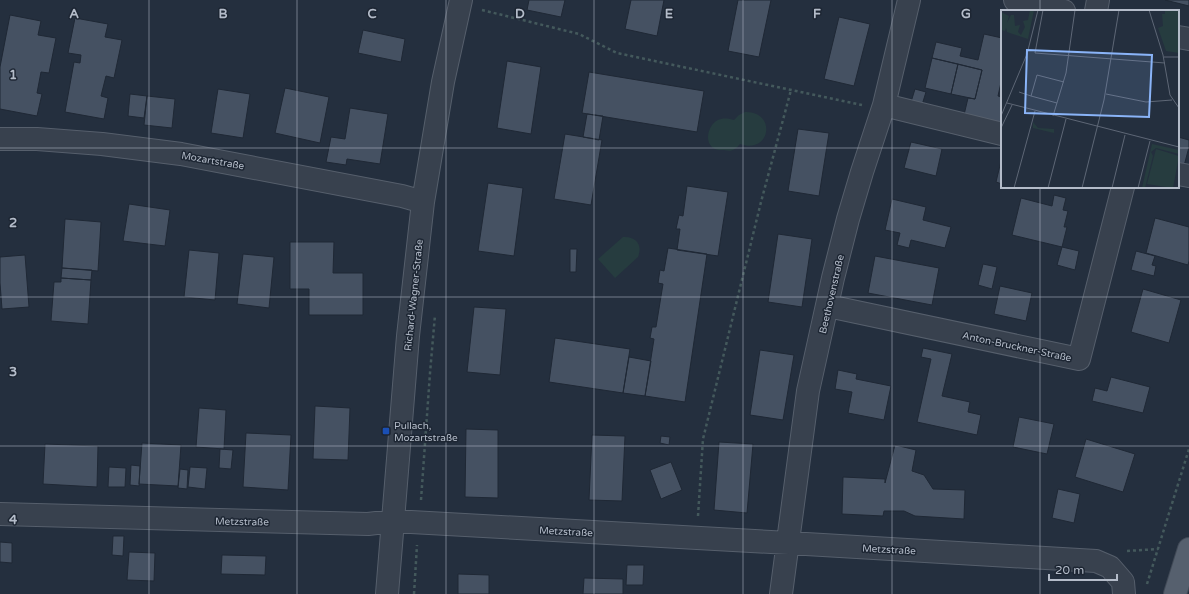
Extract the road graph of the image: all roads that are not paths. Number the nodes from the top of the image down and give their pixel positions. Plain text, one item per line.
1 (461, 0) edge
2 (909, 0) edge
3 (1015, 0) edge
4 (1098, 0) edge
5 (1060, 10) edge
6 (1096, 10) edge
7 (1179, 37) edge
8 (1189, 39) edge
9 (883, 107) junction
10 (1001, 134) edge
11 (0, 139) edge
12 (1179, 174) edge
13 (1189, 176) edge
14 (1123, 188) edge
15 (423, 202) junction
16 (828, 306) junction
17 (0, 514) edge
18 (393, 522) junction
19 (789, 543) junction
20 (1189, 549) edge
21 (1123, 588) edge
22 (387, 594) edge
23 (781, 594) edge
24 (1175, 594) edge

1 - 15 street, Richard-Wagner-Straße
2 - 9 street, Beethovenstraße
3 - 5 street
4 - 6 street
7 - 8 street
9 - 10 street
9 - 16 street, Beethovenstraße
11 - 15 street, Mozartstraße
12 - 13 street
14 - 16 street, Anton-Bruckner-Straße
15 - 18 street, Richard-Wagner-Straße
16 - 19 street, Beethovenstraße
17 - 18 street, Metzstraße
18 - 19 street, Metzstraße
18 - 22 street, Richard-Wagner-Straße
19 - 21 street, Metzstraße
19 - 23 street, Beethovenstraße
20 - 24 main road

